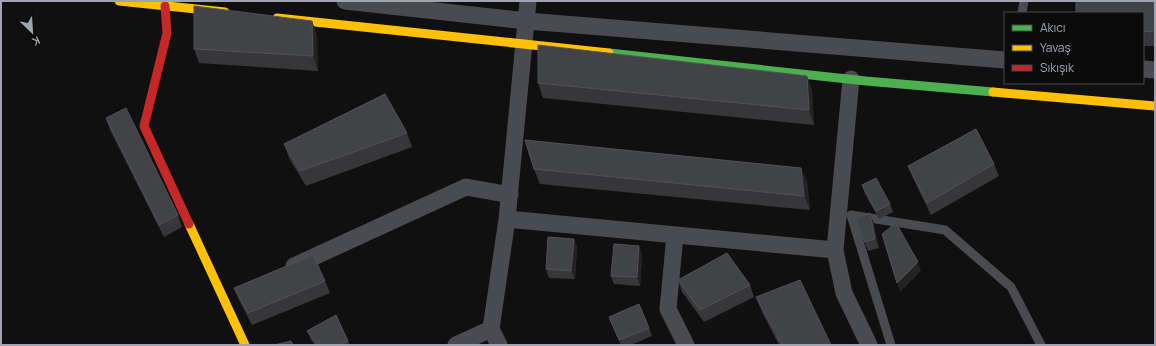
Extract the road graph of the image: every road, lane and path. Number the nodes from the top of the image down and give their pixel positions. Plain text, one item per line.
1 (119, 1) edge
2 (345, 1) edge
3 (528, 1) edge
4 (1024, 1) edge
5 (165, 6) junction
6 (1022, 12) edge
7 (235, 13) edge
8 (266, 16) edge
9 (527, 21) junction
10 (524, 44) junction
11 (1004, 60) edge
12 (1144, 69) edge
13 (1155, 70) edge
14 (851, 79) junction
15 (1155, 106) edge
16 (510, 195) junction
17 (507, 218) junction
18 (674, 235) junction
19 (835, 250) junction
20 (280, 272) edge
21 (491, 329) junction
22 (245, 345) edge
23 (456, 345) edge
24 (499, 345) edge
25 (686, 345) edge
26 (869, 345) edge
27 (891, 345) edge
28 (1041, 345) edge

1 - 5 street
2 - 9 street
3 - 9 street
4 - 6 lane
5 - 7 street
5 - 22 street
8 - 10 street
9 - 10 street
9 - 11 street
10 - 14 street
10 - 16 street
12 - 13 street
14 - 15 street
14 - 19 street
16 - 17 street
16 - 20 street
17 - 18 street
17 - 21 street
18 - 19 street
18 - 25 street
19 - 26 street
21 - 23 street
21 - 24 street
27 - 28 lane

